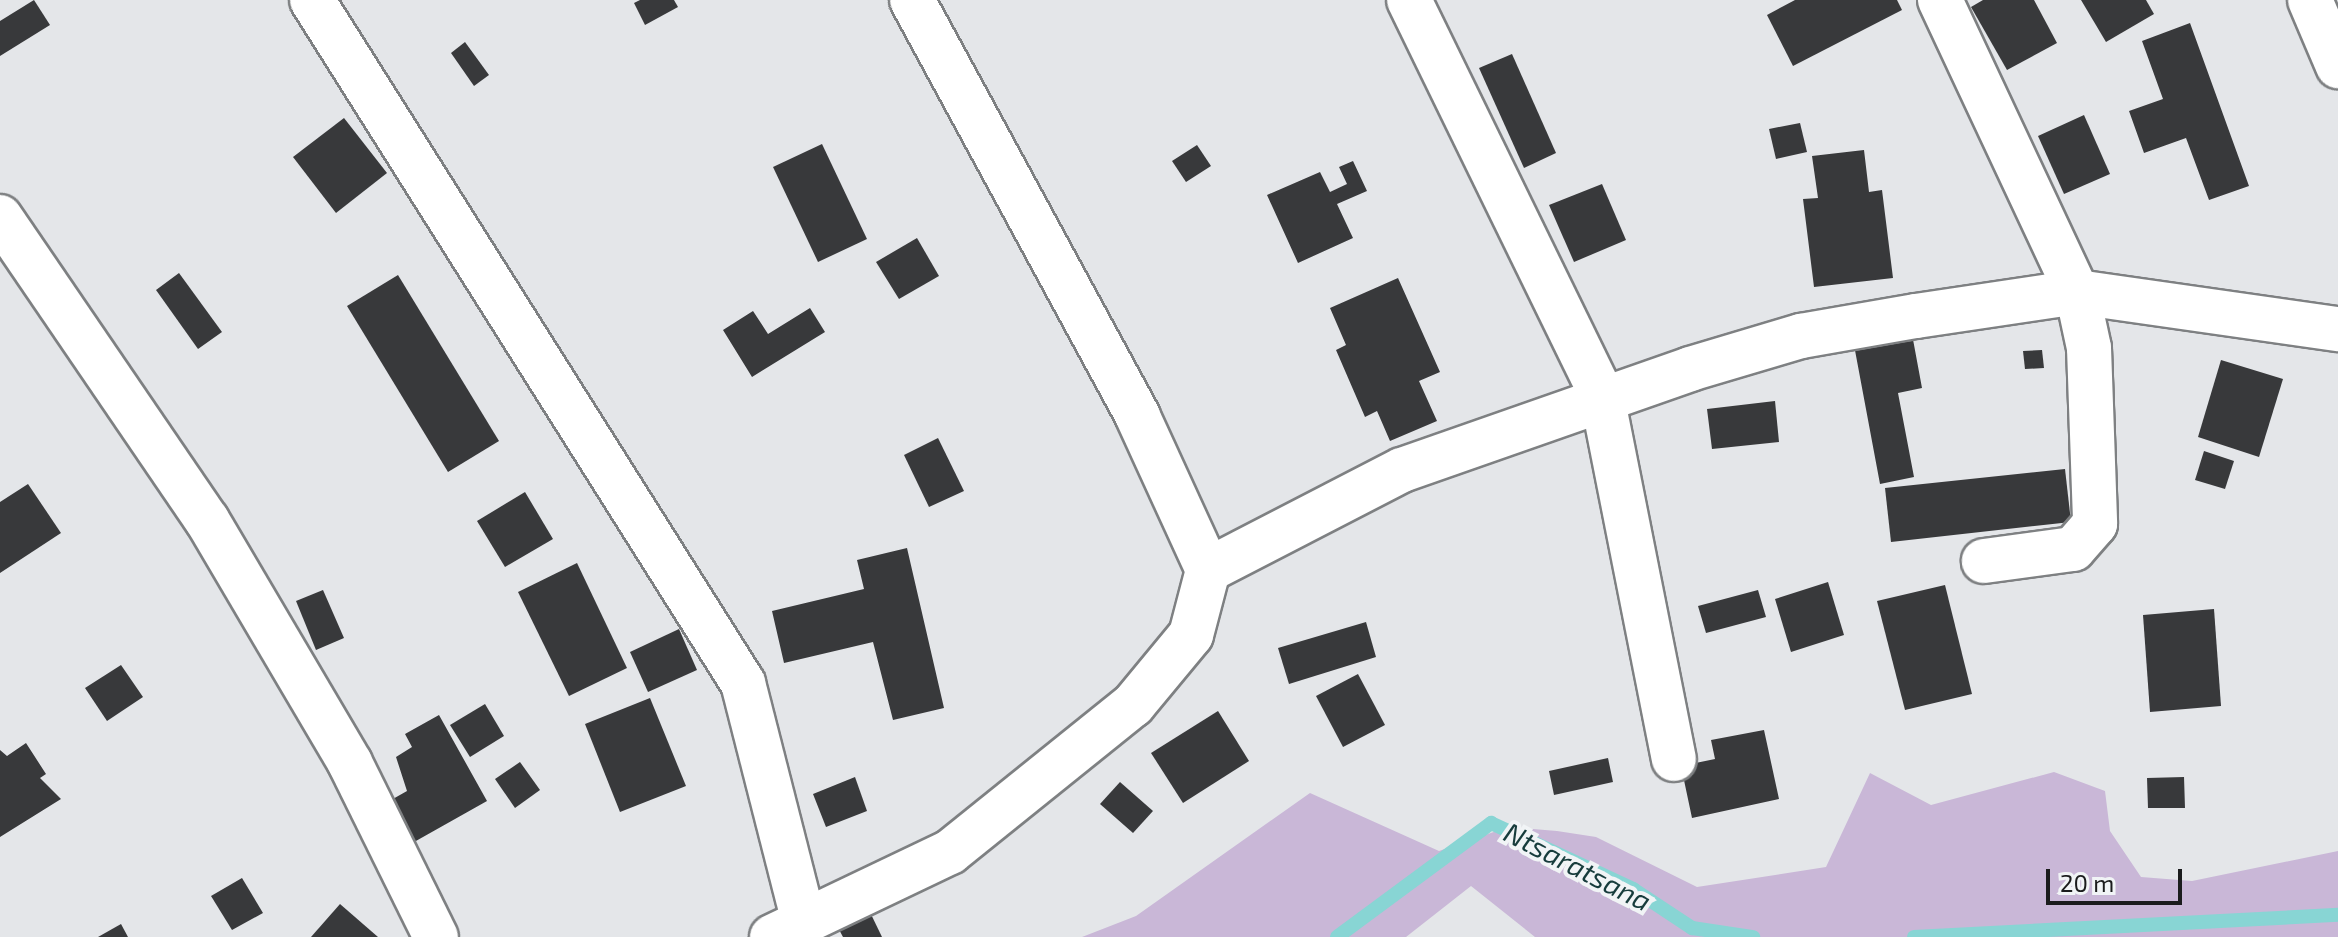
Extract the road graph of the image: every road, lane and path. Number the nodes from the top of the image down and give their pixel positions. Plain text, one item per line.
1 (312, 0) edge
2 (912, 0) edge
3 (1409, 0) edge
4 (1940, 0) edge
5 (2310, 0) edge
6 (2338, 66) edge
7 (0, 217) edge
8 (2077, 292) junction
9 (2338, 329) edge
10 (1602, 396) junction
11 (1984, 561) dead end
12 (1208, 570) junction
13 (1674, 759) dead end
14 (788, 929) edge
15 (436, 937) edge

1 - 14 street
2 - 12 street
3 - 10 street
4 - 8 street
5 - 6 street
7 - 15 street
8 - 9 street
8 - 10 street
8 - 11 street
10 - 12 street
10 - 13 street
12 - 14 street

